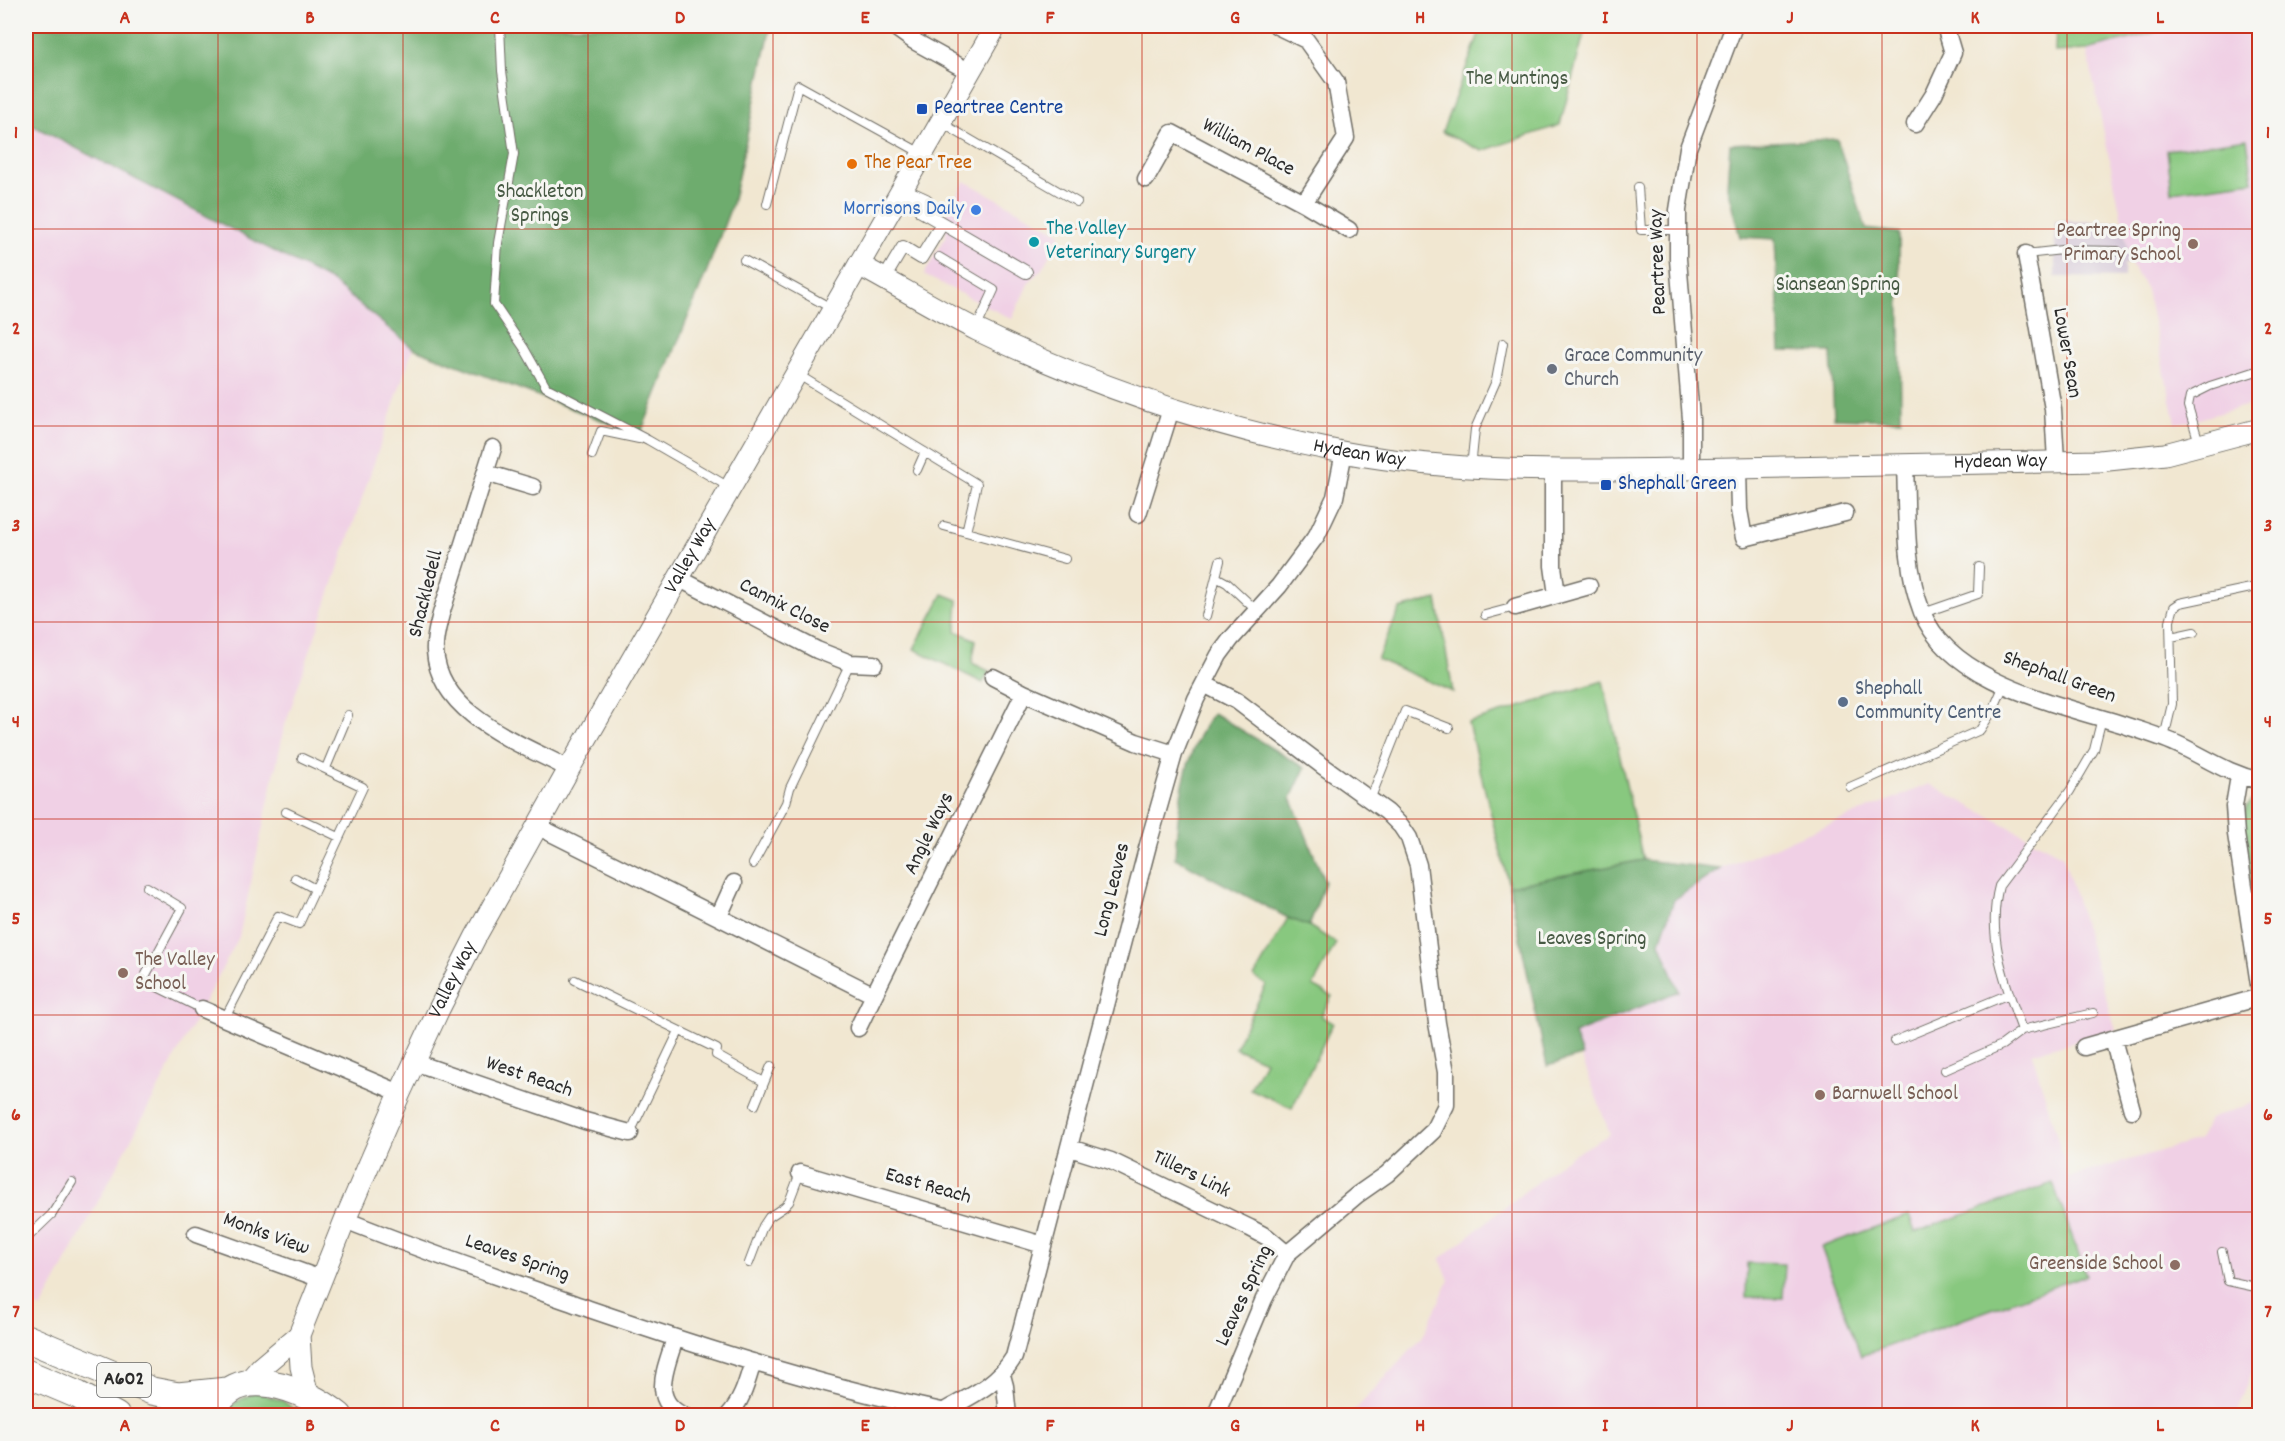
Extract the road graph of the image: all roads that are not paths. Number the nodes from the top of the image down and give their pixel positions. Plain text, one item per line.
1 (500, 26) edge
2 (893, 26) edge
3 (996, 26) edge
4 (1277, 26) edge
5 (1734, 26) edge
6 (1945, 26) edge
7 (970, 72) junction
8 (940, 122) junction
9 (1915, 124) dead end
10 (922, 154) junction
11 (1146, 179) dead end
12 (1638, 187) dead end
13 (902, 189) junction
14 (1077, 202) dead end
15 (1304, 203) junction
16 (767, 204) dead end
17 (942, 224) junction
18 (1349, 230) dead end
19 (1677, 230) junction
20 (2118, 251) dead end
21 (2025, 254) joint
22 (939, 257) dead end
23 (744, 260) dead end
24 (859, 265) junction
25 (1026, 272) dead end
26 (884, 279) junction
27 (832, 309) junction
28 (976, 329) junction
29 (1503, 343) dead end
30 (2259, 370) edge
31 (795, 373) junction
32 (1171, 409) junction
33 (2259, 429) edge
34 (648, 440) junction
35 (2200, 447) junction
36 (493, 448) dead end
37 (925, 452) junction
38 (1344, 453) junction
39 (592, 455) dead end
40 (2055, 461) junction
41 (1905, 464) junction
42 (1471, 468) junction
43 (1691, 469) junction
44 (1738, 469) junction
45 (917, 470) dead end
46 (1553, 471) junction
47 (486, 473) junction
48 (533, 487) dead end
49 (729, 488) junction
50 (1845, 513) dead end
51 (1138, 514) dead end
52 (944, 526) dead end
53 (966, 532) junction
54 (1065, 560) dead end
55 (1220, 561) dead end
56 (1979, 567) dead end
57 (1216, 577) junction
58 (678, 578) junction
59 (1589, 586) dead end
60 (2259, 586) edge
61 (1557, 595) junction
62 (1515, 607) joint
63 (1256, 610) junction
64 (1923, 613) junction
65 (1485, 615) dead end
66 (1206, 616) dead end
67 (2194, 632) dead end
68 (2171, 637) junction
69 (850, 663) junction
70 (874, 664) dead end
71 (993, 677) dead end
72 (1204, 684) junction
73 (2004, 685) junction
74 (1024, 693) junction
75 (348, 715) dead end
76 (2102, 717) junction
77 (1449, 728) dead end
78 (2164, 738) junction
79 (1174, 754) junction
80 (302, 758) dead end
81 (326, 768) junction
82 (569, 769) junction
83 (2239, 776) junction
84 (2259, 781) edge
85 (1850, 787) dead end
86 (1370, 801) junction
87 (286, 812) dead end
88 (537, 826) junction
89 (339, 837) junction
90 (753, 864) dead end
91 (295, 878) dead end
92 (734, 883) dead end
93 (147, 887) dead end
94 (315, 889) junction
95 (719, 916) junction
96 (2255, 942) edge
97 (576, 980) dead end
98 (2259, 991) edge
99 (2009, 994) junction
100 (874, 995) junction
101 (2259, 997) edge
102 (202, 1009) joint
103 (2093, 1013) dead end
104 (225, 1018) junction
105 (858, 1028) dead end
106 (2022, 1030) junction
107 (680, 1031) junction
108 (2113, 1039) junction
109 (1894, 1041) dead end
110 (2084, 1047) dead end
111 (414, 1062) junction
112 (771, 1065) dead end
113 (1945, 1070) dead end
114 (764, 1082) junction
115 (400, 1093) junction
116 (755, 1105) dead end
117 (2132, 1110) dead end
118 (630, 1133) joint
119 (1070, 1148) junction
120 (800, 1173) joint
121 (72, 1182) dead end
122 (345, 1220) junction
123 (196, 1234) dead end
124 (26, 1239) edge
125 (1043, 1245) junction
126 (2222, 1252) dead end
127 (1287, 1254) junction
128 (749, 1263) dead end
129 (321, 1279) junction
130 (2259, 1288) edge
131 (299, 1335) junction
132 (26, 1338) edge
133 (675, 1338) junction
134 (753, 1362) junction
135 (26, 1373) edge
136 (1002, 1375) junction
137 (237, 1387) junction
138 (308, 1395) junction
139 (944, 1411) junction
140 (116, 1416) edge
141 (212, 1416) edge
142 (339, 1416) edge
143 (686, 1416) edge
144 (728, 1416) edge
145 (966, 1416) edge
146 (1008, 1416) edge
147 (1215, 1416) edge

1 - 34 lane
2 - 7 street
3 - 7 street, Valley Way
4 - 15 street
5 - 19 street, Peartree Way
6 - 9 street
7 - 8 street, Valley Way
8 - 10 street, Valley Way
8 - 14 lane
10 - 13 street, Valley Way
10 - 16 lane
11 - 15 street, William Place
12 - 19 lane
13 - 17 street
13 - 24 street, Valley Way
15 - 18 street, William Place
17 - 25 street
17 - 26 street
19 - 43 street, Peartree Way
20 - 21 lane
21 - 40 street, Lower Sean
22 - 28 lane
23 - 27 lane
24 - 26 street, Hydean Way
24 - 27 street, Valley Way
26 - 28 street, Hydean Way
27 - 31 street, Valley Way
28 - 32 street, Hydean Way
29 - 42 lane
30 - 35 lane
31 - 37 lane
31 - 49 street, Valley Way
32 - 38 street, Hydean Way
32 - 51 street
33 - 35 street, Hydean Way
34 - 39 lane
34 - 49 lane
35 - 40 street, Hydean Way
36 - 47 street, Shackledell
37 - 45 lane
37 - 53 lane
38 - 42 street, Hydean Way
38 - 63 street, Long Leaves
40 - 41 street, Hydean Way
41 - 44 street, Hydean Way
41 - 64 street, Shephall Green
42 - 46 street, Hydean Way
43 - 44 street, Hydean Way
43 - 46 street, Hydean Way
44 - 50 street
46 - 61 street
47 - 48 street
47 - 82 street, Shackledell
49 - 58 street, Valley Way
52 - 53 lane
53 - 54 lane
55 - 57 lane
56 - 64 lane
57 - 63 lane
57 - 66 lane
58 - 69 street, Cannix Close
58 - 82 street, Valley Way
59 - 61 street
60 - 68 lane
61 - 62 street
62 - 65 lane
63 - 72 street, Long Leaves
64 - 73 street, Shephall Green
67 - 68 lane
68 - 78 lane
69 - 70 street, Cannix Close
69 - 90 lane
71 - 74 street
72 - 79 street, Long Leaves
72 - 86 street, Leaves Spring
73 - 76 street, Shephall Green
73 - 85 lane
74 - 79 street
74 - 100 street, Angle Ways
75 - 81 lane
76 - 78 street, Shephall Green
76 - 99 lane
77 - 86 lane
78 - 83 street, Shephall Green
79 - 119 street, Long Leaves
80 - 81 lane
81 - 89 lane
82 - 88 street, Valley Way
83 - 84 street, Shephall Green
83 - 96 street
86 - 127 street, Leaves Spring
87 - 89 lane
88 - 95 street
88 - 111 street, Valley Way
89 - 94 lane
91 - 94 lane
92 - 95 street
93 - 102 lane
94 - 104 lane
95 - 100 street
96 - 98 street
97 - 107 lane
99 - 106 lane
99 - 109 lane
100 - 105 street, Angle Ways
101 - 108 street
102 - 104 street
103 - 106 lane
104 - 115 street
106 - 113 lane
107 - 114 lane
107 - 118 lane
108 - 110 street
108 - 117 street
111 - 115 street, Valley Way
111 - 118 street, West Reach
112 - 114 lane
114 - 116 lane
115 - 122 street, Valley Way
119 - 125 street, Long Leaves
119 - 127 street, Tillers Link
120 - 125 street, East Reach
120 - 128 lane
121 - 124 lane
122 - 129 street, Valley Way
122 - 133 street, Leaves Spring
123 - 129 street, Monks View
125 - 136 street, Long Leaves
126 - 130 lane
127 - 147 street, Leaves Spring
129 - 131 street, Valley Way
131 - 137 street, Valley Way
131 - 138 street, Valley Way
132 - 137 highway, A602
133 - 134 street, Leaves Spring
133 - 143 street
134 - 139 street, Leaves Spring
134 - 144 street
135 - 140 highway, A602
136 - 139 street, Long Leaves
136 - 146 street
137 - 138 highway
137 - 141 highway
138 - 142 highway
139 - 145 street, Leaves Spring

